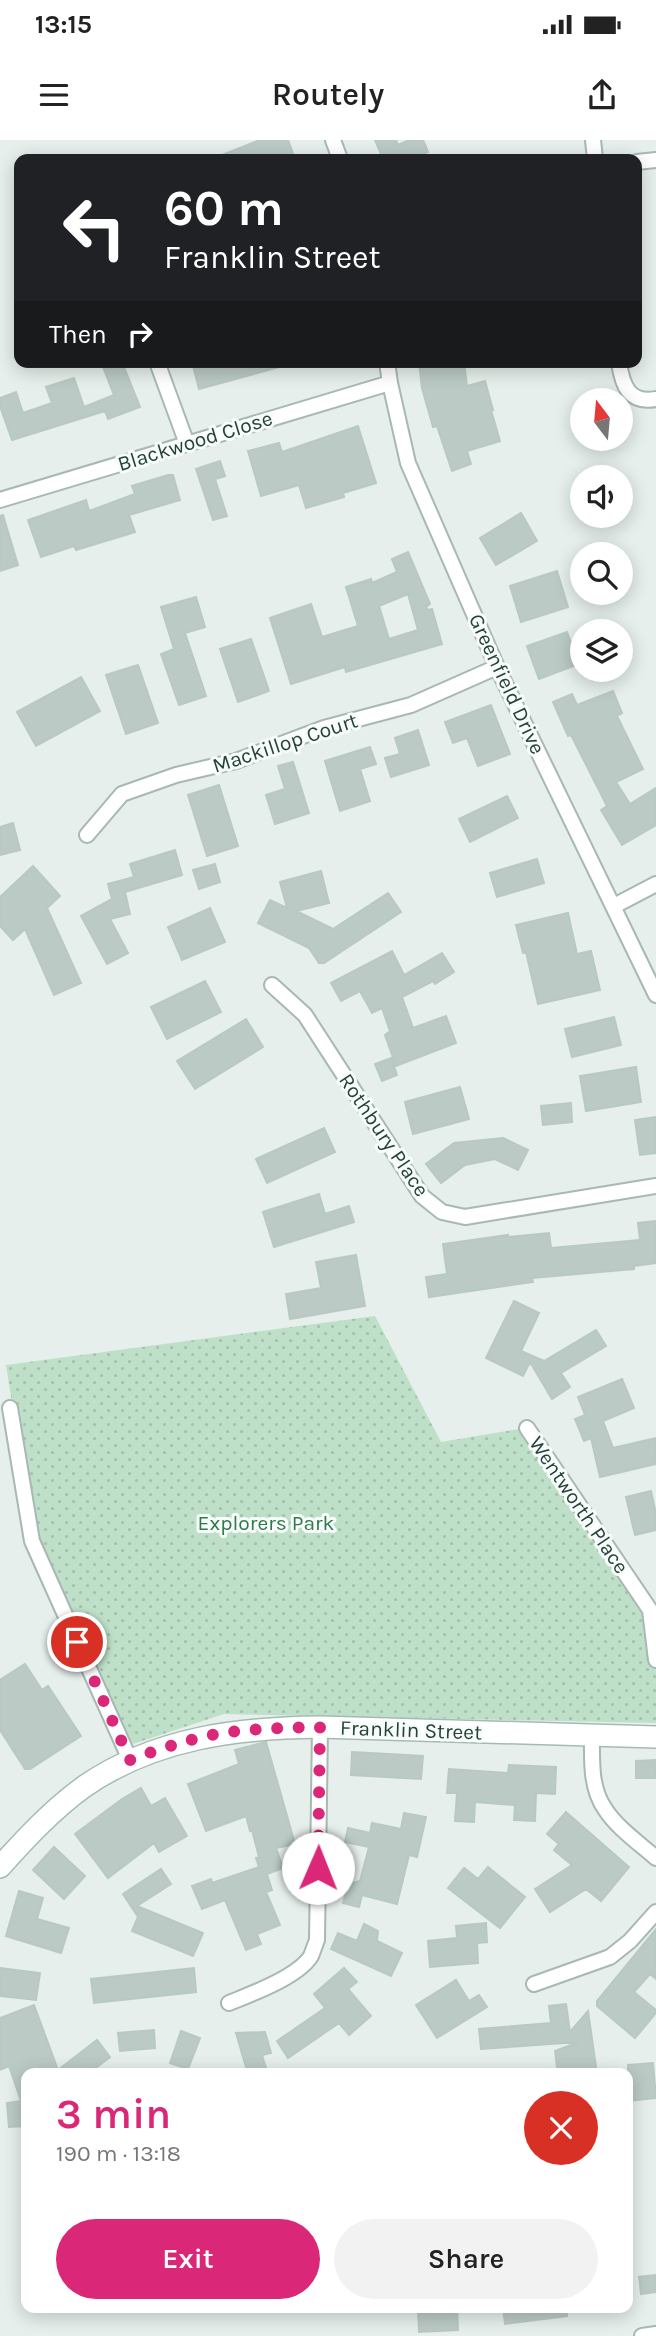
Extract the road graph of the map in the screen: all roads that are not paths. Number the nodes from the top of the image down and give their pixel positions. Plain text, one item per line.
1 (159, 368) edge
2 (388, 368) edge
3 (620, 368) edge
4 (390, 383) junction
5 (656, 399) edge
6 (187, 444) junction
7 (0, 500) edge
8 (497, 667) junction
9 (88, 835) dead end
10 (656, 884) edge
11 (614, 906) junction
12 (272, 985) dead end
13 (656, 995) edge
14 (656, 1186) edge
15 (10, 1408) dead end
16 (527, 1428) dead end
17 (656, 1660) edge
18 (320, 1727) junction
19 (592, 1735) junction
20 (656, 1737) edge
21 (130, 1760) junction
22 (656, 1858) edge
23 (0, 1867) edge
24 (656, 1912) edge
25 (534, 1984) dead end
26 (229, 2003) dead end
27 (656, 2334) edge
28 (642, 2336) edge

1 - 6 street
2 - 4 street, Greenfield Drive
3 - 5 street
4 - 6 street, Blackwood Close
4 - 8 street, Greenfield Drive
6 - 7 street, Blackwood Close
8 - 9 street, Mackillop Court
8 - 11 street, Greenfield Drive
10 - 11 street
11 - 13 street, Greenfield Drive
12 - 14 street, Rothbury Place
15 - 21 street
16 - 17 street, Wentworth Place
18 - 19 street, Franklin Street
18 - 21 street, Franklin Street
18 - 26 street
19 - 20 street, Franklin Street
19 - 22 street
21 - 23 street, Franklin Street
24 - 25 street
27 - 28 street

